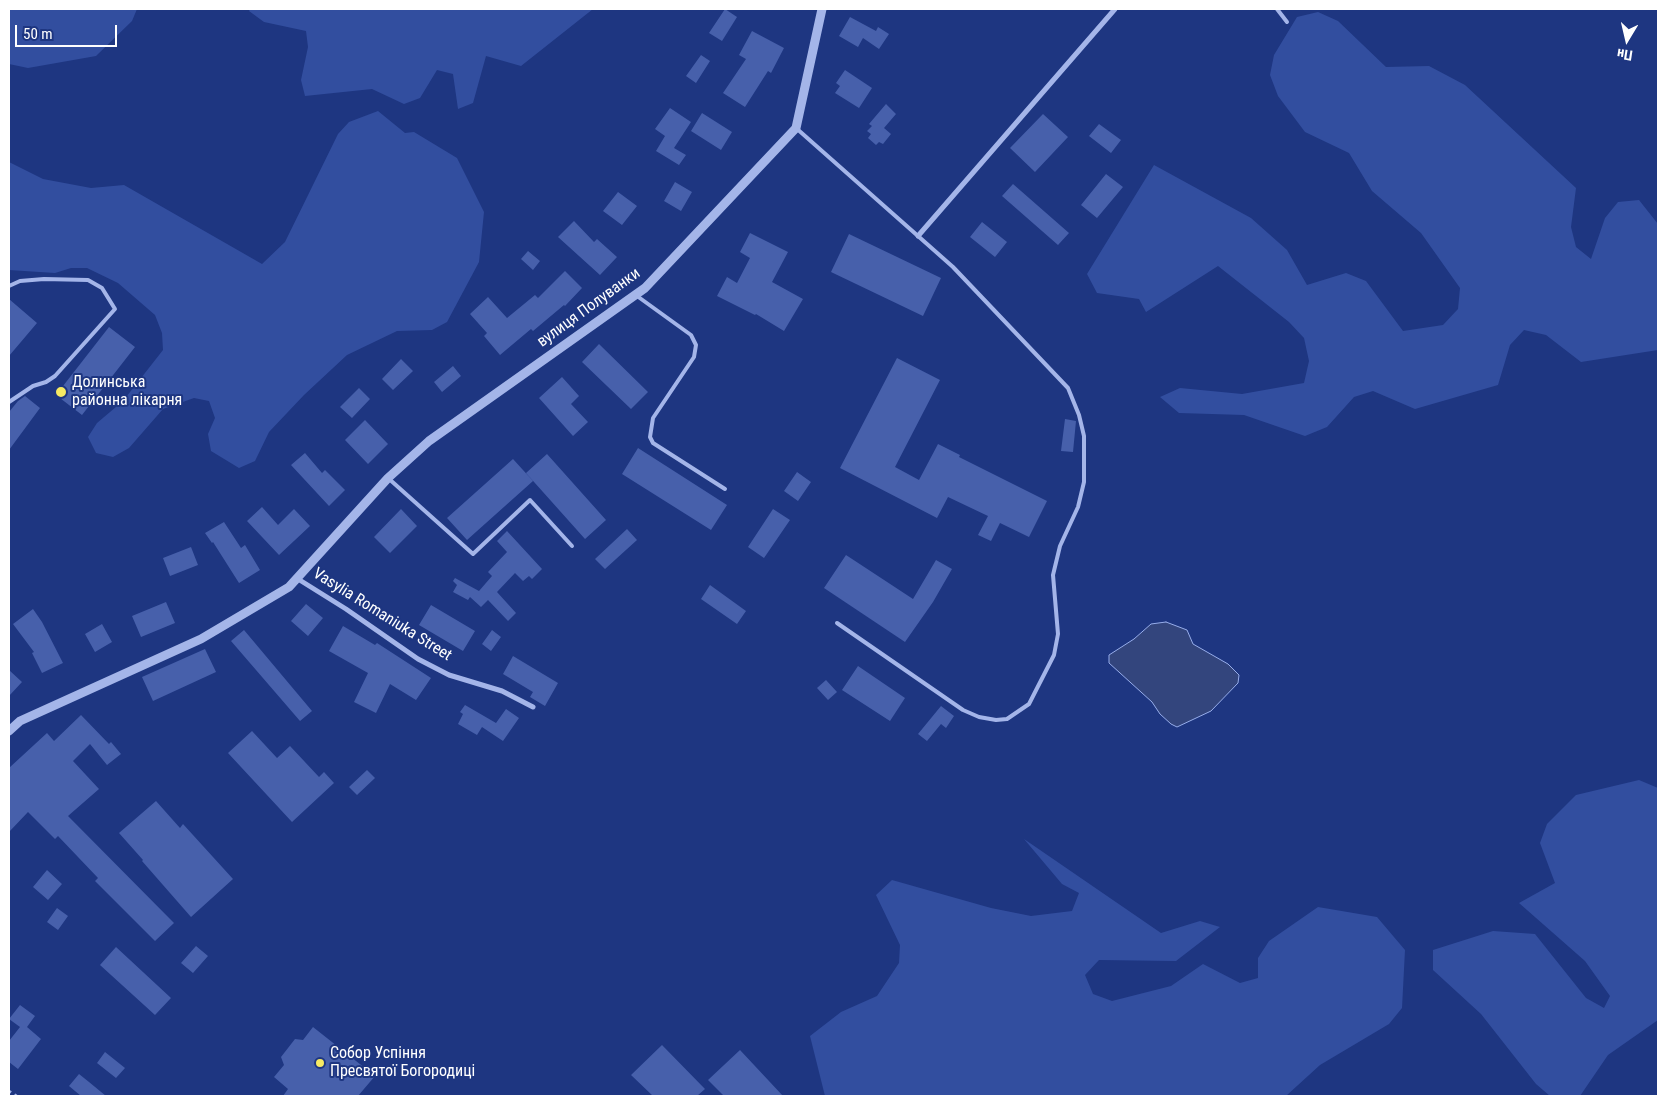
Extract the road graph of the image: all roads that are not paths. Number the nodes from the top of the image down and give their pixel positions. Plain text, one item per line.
1 (822, 9) edge
2 (1115, 9) edge
3 (1276, 9) edge
4 (1287, 22) dead end
5 (796, 128) junction
6 (918, 236) junction
7 (9, 286) edge
8 (635, 294) junction
9 (9, 402) edge
10 (388, 478) junction
11 (725, 489) dead end
12 (572, 546) dead end
13 (298, 579) junction
14 (837, 624) dead end
15 (533, 707) dead end
16 (9, 731) edge

1 - 5 street
2 - 6 street
3 - 4 lane
5 - 6 lane
5 - 8 street, вулиця Полуванки
6 - 14 lane
7 - 9 lane
8 - 10 street, вулиця Полуванки
8 - 11 lane
10 - 12 lane
10 - 13 street, вулиця Полуванки
13 - 15 street, Vasylia Romaniuka Street
13 - 16 street, Vasylia Romaniuka Street

